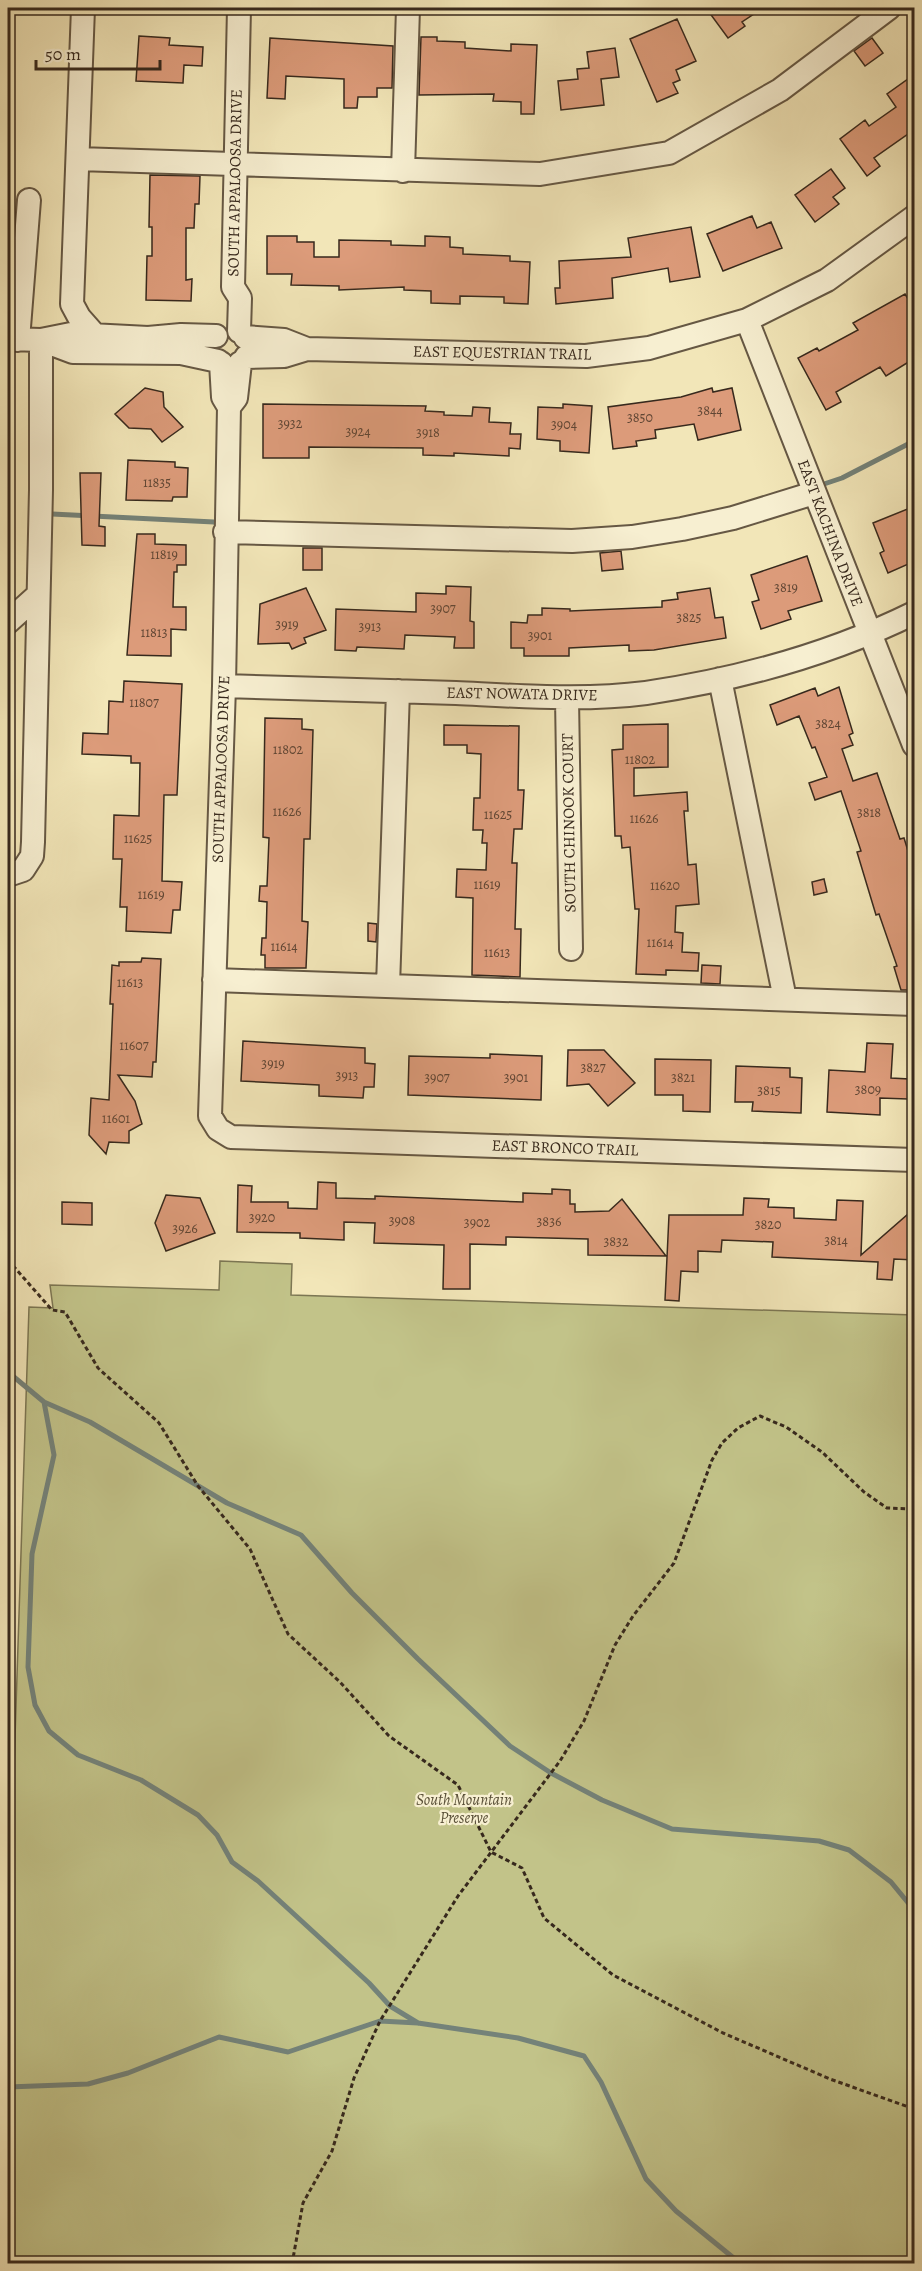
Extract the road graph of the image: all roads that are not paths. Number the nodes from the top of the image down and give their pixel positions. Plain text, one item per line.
1 (83, 8) edge
2 (239, 8) edge
3 (408, 8) edge
4 (888, 8) edge
5 (78, 159) junction
6 (236, 165) junction
7 (403, 171) junction
8 (29, 200) dead end
9 (915, 217) edge
10 (747, 320) junction
11 (94, 334) junction
12 (13, 340) edge
13 (41, 340) junction
14 (231, 347) junction
15 (814, 493) junction
16 (225, 532) junction
17 (38, 595) junction
18 (915, 613) edge
19 (8, 622) edge
20 (869, 635) junction
21 (720, 679) junction
22 (224, 686) junction
23 (398, 691) junction
24 (567, 698) junction
25 (915, 746) edge
26 (8, 875) edge
27 (571, 949) dead end
28 (214, 980) junction
29 (388, 986) junction
30 (785, 999) junction
31 (915, 1004) edge
32 (218, 1129) joint
33 (915, 1160) edge

1 - 5 street
2 - 6 street, SOUTH APPALOOSA DRIVE
3 - 7 street
4 - 7 street
5 - 6 street
5 - 11 street
6 - 7 street
6 - 14 street, SOUTH APPALOOSA DRIVE
8 - 12 street
9 - 10 street, EAST EQUESTRIAN TRAIL
10 - 14 street, EAST EQUESTRIAN TRAIL
10 - 15 street, EAST KACHINA DRIVE
11 - 13 street, EAST EQUESTRIAN TRAIL
11 - 14 street, EAST EQUESTRIAN TRAIL
12 - 13 street, EAST EQUESTRIAN TRAIL
13 - 14 street, EAST EQUESTRIAN TRAIL
13 - 17 street
14 - 16 street, SOUTH APPALOOSA DRIVE
15 - 16 street
15 - 20 street, EAST KACHINA DRIVE
16 - 22 street, SOUTH APPALOOSA DRIVE
17 - 19 street
17 - 26 street
18 - 20 street, EAST NOWATA DRIVE
20 - 21 street, EAST NOWATA DRIVE
20 - 25 street, EAST KACHINA DRIVE
21 - 24 street, EAST NOWATA DRIVE
21 - 30 street
22 - 23 street, EAST NOWATA DRIVE
22 - 28 street, SOUTH APPALOOSA DRIVE
23 - 24 street, EAST NOWATA DRIVE
23 - 29 street
24 - 27 street, SOUTH CHINOOK COURT
28 - 29 street
28 - 32 street, SOUTH APPALOOSA DRIVE
29 - 30 street
30 - 31 street
32 - 33 street, EAST BRONCO TRAIL

